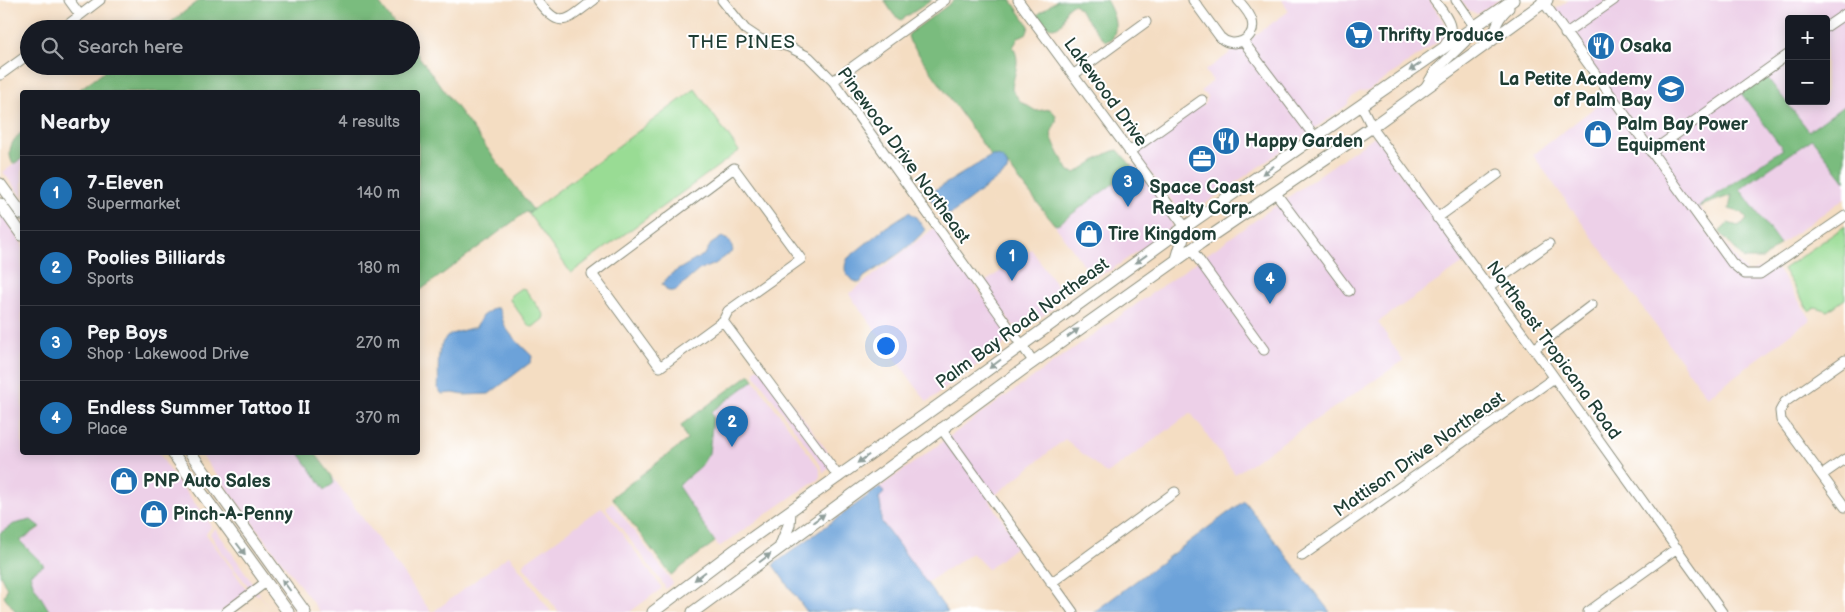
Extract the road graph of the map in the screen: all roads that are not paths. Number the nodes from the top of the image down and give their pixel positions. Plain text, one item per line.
1 (69, 0) edge
2 (100, 0) edge
3 (538, 0) edge
4 (594, 0) edge
5 (722, 0) edge
6 (945, 0) edge
7 (1018, 0) edge
8 (1193, 0) edge
9 (1238, 0) edge
10 (1434, 0) edge
11 (1456, 0) edge
12 (1514, 0) edge
13 (1614, 0) edge
14 (1544, 1) edge
15 (1845, 14) edge
16 (80, 15) junction
17 (74, 20) edge
18 (1146, 22) dead end
19 (1830, 24) edge
20 (1474, 26) junction
21 (1565, 34) junction
22 (1244, 41) junction
23 (1491, 42) junction
24 (1443, 48) junction
25 (1785, 57) edge
26 (20, 61) edge
27 (0, 75) edge
28 (1074, 75) junction
29 (832, 81) junction
30 (1423, 90) junction
31 (1202, 100) dead end
32 (1361, 106) junction
33 (1372, 127) junction
34 (1315, 137) junction
35 (1129, 152) junction
36 (1651, 152) junction
37 (1498, 174) dead end
38 (0, 184) edge
39 (1275, 192) junction
40 (0, 204) edge
41 (20, 211) edge
42 (1845, 216) edge
43 (1437, 218) junction
44 (1195, 220) junction
45 (1185, 227) junction
46 (20, 232) edge
47 (1549, 244) dead end
48 (1191, 249) junction
49 (1177, 259) junction
50 (1488, 287) junction
51 (1349, 291) dead end
52 (1592, 305) dead end
53 (723, 321) junction
54 (1021, 345) junction
55 (1534, 349) junction
56 (1264, 350) dead end
57 (1845, 360) edge
58 (1033, 361) junction
59 (1554, 378) junction
60 (917, 420) junction
61 (941, 428) junction
62 (912, 450) junction
63 (174, 455) edge
64 (178, 455) edge
65 (192, 455) edge
66 (1845, 459) edge
67 (198, 465) junction
68 (184, 470) junction
69 (1822, 476) junction
70 (839, 477) junction
71 (213, 485) junction
72 (1175, 492) dead end
73 (1845, 507) edge
74 (790, 512) junction
75 (780, 547) junction
76 (1678, 548) junction
77 (1302, 556) dead end
78 (266, 582) junction
79 (1051, 582) junction
80 (226, 612) edge
81 (288, 612) edge
82 (305, 612) edge
83 (653, 612) edge
84 (693, 612) edge
85 (1073, 612) edge
86 (1588, 612) edge
87 (1722, 612) edge

1 - 16 street
2 - 16 street
3 - 4 street
5 - 29 street, Pinewood Drive Northeast
6 - 29 street
7 - 28 street, Lakewood Drive
8 - 22 street
9 - 22 street
10 - 24 street
11 - 20 street
12 - 20 main road, Palm Bay Road Northeast
12 - 23 street
13 - 21 street
14 - 21 street
14 - 23 main road
15 - 19 street
16 - 17 street
18 - 28 street
20 - 24 main road, Palm Bay Road Northeast
20 - 30 street
21 - 36 street
22 - 34 street
23 - 30 main road
24 -> 32 main road, Palm Bay Road Northeast
25 - 36 street
26 - 27 street
28 - 35 street, Lakewood Drive
29 - 54 street, Pinewood Drive Northeast
30 - 33 main road
31 - 35 street
32 - 33 street, Northeast Tropicana Road
32 - 34 main road, Palm Bay Road Northeast
33 - 39 main road
33 - 43 street, Northeast Tropicana Road
34 -> 44 main road, Palm Bay Road Northeast
35 - 45 street, Lakewood Drive
36 - 42 street
37 - 43 street
38 - 41 main road
39 - 48 main road
39 - 51 street
40 - 46 main road
43 - 50 street, Northeast Tropicana Road
44 - 45 main road, Palm Bay Road Northeast
44 - 48 main road
45 - 49 main road
45 -> 54 main road, Palm Bay Road Northeast
47 - 50 street
48 - 49 main road
48 - 56 street
58 -> 49 main road
50 - 55 street, Northeast Tropicana Road
52 - 55 street
53 - 53 street
53 - 70 street
54 - 58 street, Pinewood Drive Northeast
54 -> 60 main road, Palm Bay Road Northeast
55 - 59 street, Northeast Tropicana Road
57 - 69 street
58 - 61 main road
59 - 76 street, Northeast Tropicana Road
59 - 77 street, Mattison Drive Northeast
60 - 62 main road
60 -> 70 main road, Palm Bay Road Northeast
61 - 62 main road
61 - 79 street
75 -> 62 main road
63 - 68 main road
64 - 67 main road
65 - 67 main road
66 - 69 street
67 - 71 main road
68 - 71 main road
68 -> 78 main road
69 - 73 street
70 - 74 main road, Palm Bay Road Northeast
82 -> 71 main road
72 - 79 street
74 - 75 main road
74 -> 83 main road, Palm Bay Road Northeast
84 -> 75 main road
76 - 86 street
76 - 87 street, Northeast Tropicana Road
78 - 80 street
78 - 81 main road
79 - 85 street

